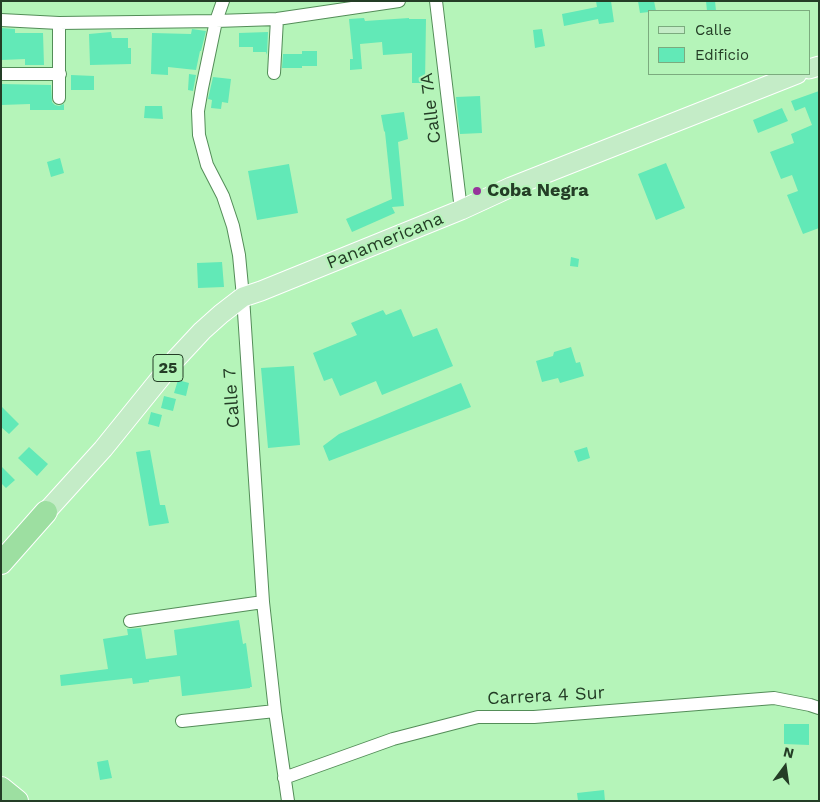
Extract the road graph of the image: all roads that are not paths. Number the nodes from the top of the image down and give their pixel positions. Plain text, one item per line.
1 (223, 1) edge
2 (399, 1) edge
3 (436, 1) edge
4 (277, 19) junction
5 (1, 20) edge
6 (216, 21) junction
7 (59, 23) junction
8 (274, 73) dead end
9 (1, 74) edge
10 (60, 74) junction
11 (794, 75) edge
12 (59, 98) dead end
13 (460, 210) junction
14 (243, 297) junction
15 (46, 512) junction
16 (1, 543) edge
17 (1, 562) edge
18 (263, 602) junction
19 (130, 620) dead end
20 (819, 708) edge
21 (275, 711) junction
22 (182, 721) dead end
23 (284, 778) junction
24 (1, 788) edge
25 (1, 796) edge
26 (13, 801) edge
27 (17, 801) edge
28 (288, 801) edge

1 - 6 street, Calle 7
2 - 4 street
3 - 13 street, Calle 7A
4 - 6 street
4 - 8 street
5 - 7 street
6 - 7 street
6 - 14 street, Calle 7
7 - 10 street
9 - 10 street
10 - 12 street
11 - 13 main road, Panamericana / 25
13 - 14 main road, Panamericana / 25
14 - 15 main road, Panamericana / 25
14 - 18 street, Calle 7
15 - 16 highway, Panamericana
15 - 17 highway, Panamericana / 25
18 - 19 street
18 - 21 street, Calle 7
20 - 23 street, Carrera 4 Sur
21 - 22 street
21 - 23 street, Calle 7
23 - 28 street, Calle 7
24 - 27 highway
25 - 26 highway

